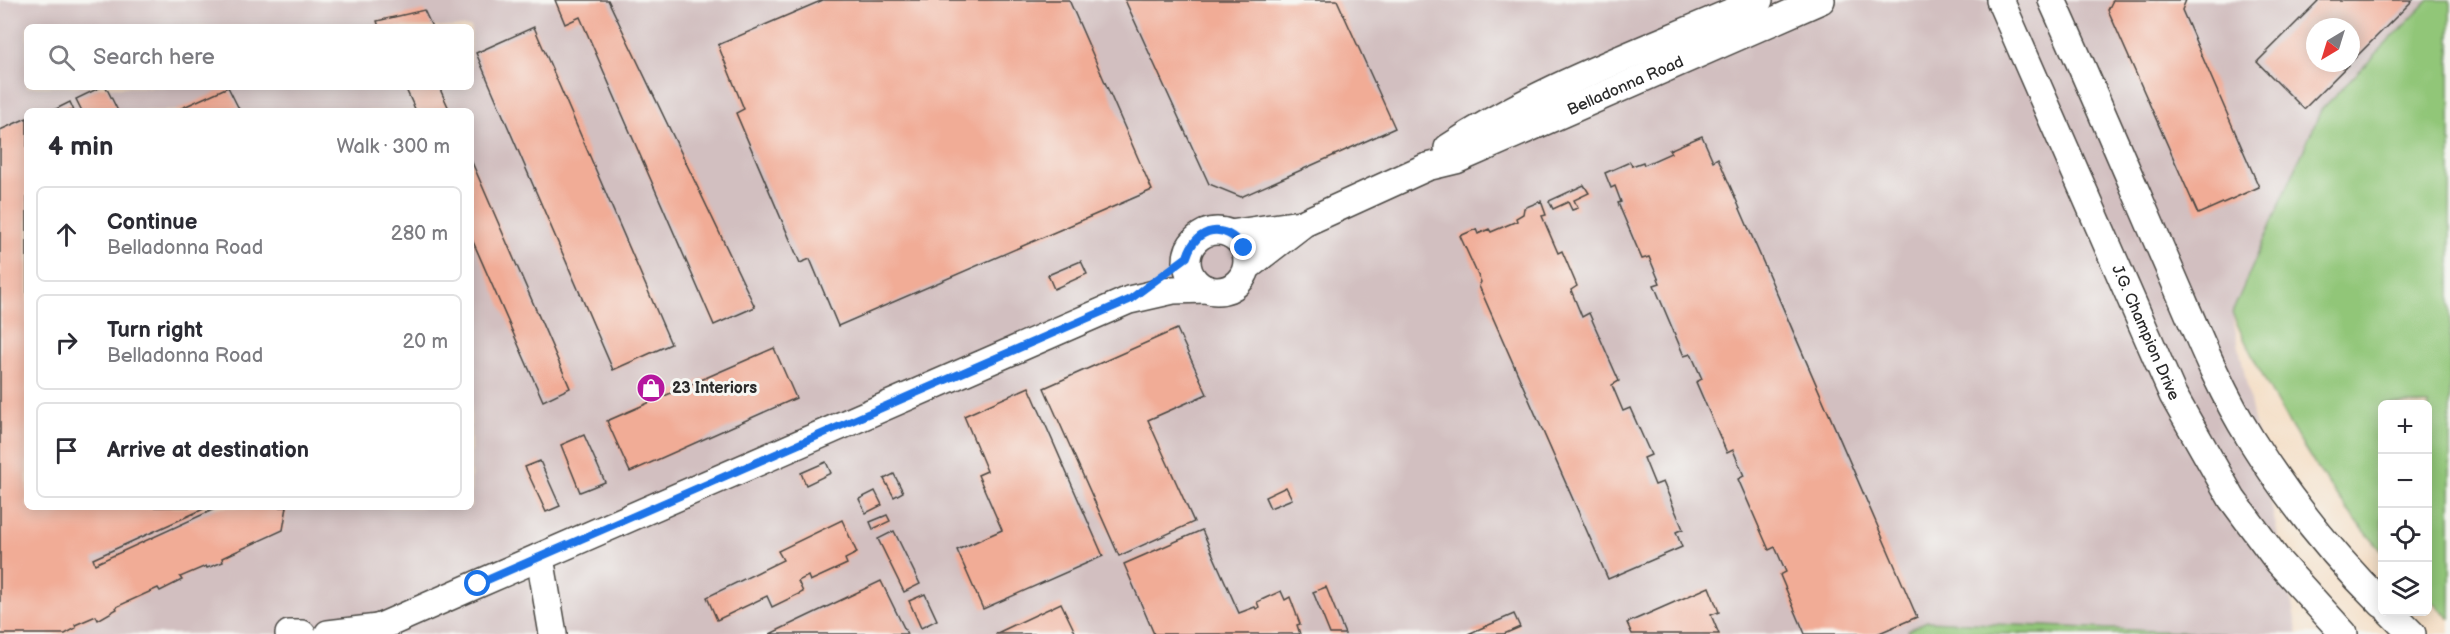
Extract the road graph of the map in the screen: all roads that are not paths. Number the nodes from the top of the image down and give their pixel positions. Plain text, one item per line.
1 (1759, 0) edge
2 (1821, 0) edge
3 (1978, 0) edge
4 (2000, 0) edge
5 (2052, 0) edge
6 (2060, 0) edge
7 (2070, 39) junction
8 (2025, 57) junction
9 (1427, 167) junction
10 (1305, 223) junction
11 (1230, 234) junction
12 (1187, 257) junction
13 (1246, 267) junction
14 (1206, 289) junction
15 (1129, 300) junction
16 (538, 558) junction
17 (2378, 600) edge
18 (2394, 616) edge
19 (374, 631) edge
20 (289, 634) edge
21 (302, 634) edge
22 (328, 634) edge
23 (553, 634) edge
24 (2344, 634) edge
25 (2412, 634) edge

1 - 9 street, Belladonna Road
2 - 9 street, Belladonna Road
3 - 8 street
4 - 8 street, J.G. Champion Drive
5 - 7 street
6 - 7 street
7 - 17 street
8 - 24 street, J.G. Champion Drive
9 - 10 street, Belladonna Road
10 - 11 street, Belladonna Road
10 - 13 street, Belladonna Road
11 - 12 street, Belladonna Road
11 - 13 street
12 - 14 street
12 - 15 street, Belladonna Road
13 - 14 street, Belladonna Road
14 - 15 street, Belladonna Road
15 - 16 street, Belladonna Road
16 - 19 street, Belladonna Road
16 - 23 street
18 - 25 street
19 - 22 street, Belladonna Road
20 - 21 street

